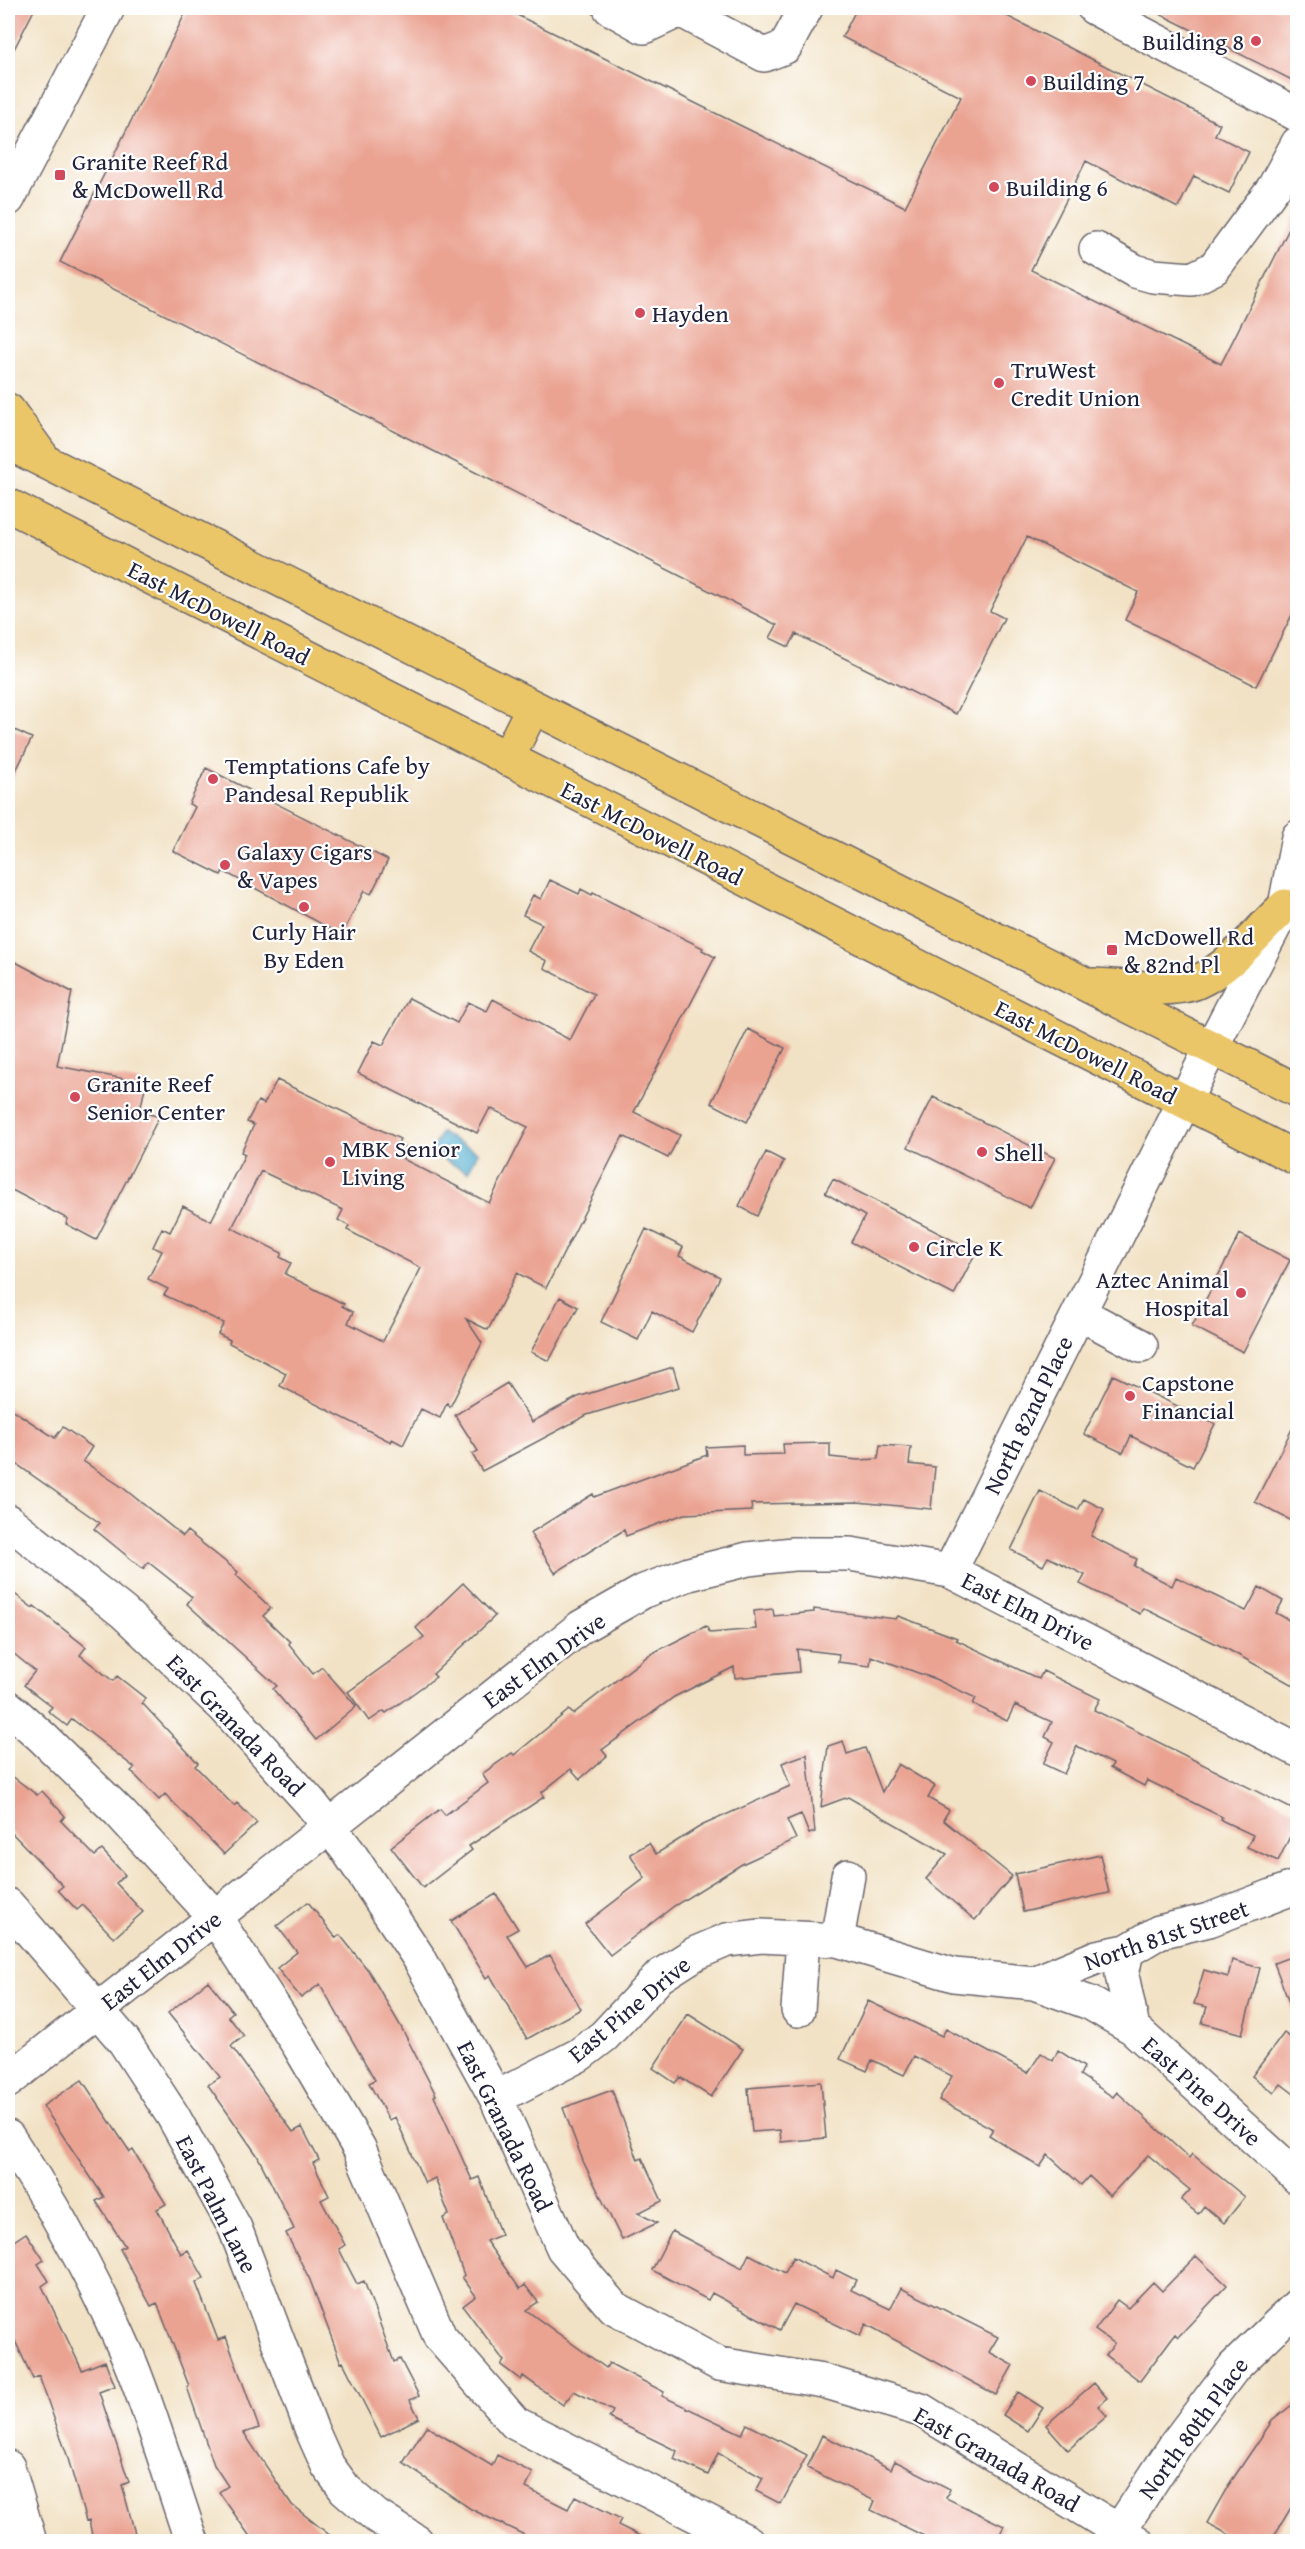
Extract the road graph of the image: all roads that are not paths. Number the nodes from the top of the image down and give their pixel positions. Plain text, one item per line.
1 (108, 8) edge
2 (610, 8) edge
3 (806, 8) edge
4 (1094, 8) edge
5 (1298, 115) edge
6 (1298, 143) edge
7 (8, 199) edge
8 (1096, 249) dead end
9 (8, 410) edge
10 (8, 443) edge
11 (45, 462) junction
12 (8, 505) edge
13 (533, 707) junction
14 (507, 759) junction
15 (1298, 837) edge
16 (1291, 903) edge
17 (1085, 985) junction
18 (1211, 1048) junction
19 (1298, 1091) edge
20 (1184, 1102) junction
21 (1298, 1160) edge
22 (1079, 1314) junction
23 (1141, 1346) dead end
24 (8, 1521) edge
25 (950, 1571) junction
26 (8, 1707) edge
27 (1298, 1750) edge
28 (328, 1825) junction
29 (848, 1876) dead end
30 (1298, 1886) edge
31 (8, 1905) edge
32 (215, 1917) junction
33 (803, 1939) junction
34 (837, 1940) junction
35 (1127, 1951) junction
36 (1034, 1983) junction
37 (98, 2009) junction
38 (798, 2010) dead end
39 (1133, 2028) junction
40 (8, 2081) edge
41 (496, 2098) junction
42 (8, 2137) edge
43 (1298, 2178) edge
44 (1298, 2305) edge
45 (8, 2467) edge
46 (1128, 2536) edge
47 (30, 2541) edge
48 (192, 2541) edge
49 (417, 2541) edge
50 (748, 2541) edge

1 - 7 street
2 - 3 street
4 - 5 street
6 - 8 street
9 - 11 main road
10 - 11 main road
11 - 13 main road
12 - 14 main road, East McDowell Road
13 - 14 main road
13 - 17 main road
14 - 20 main road, East McDowell Road
15 - 16 street, North 82nd Place
16 - 17 main road
16 - 18 street, North 82nd Place
17 - 18 main road
18 - 19 main road
18 - 20 street, North 82nd Place
20 - 21 main road, East McDowell Road
20 - 22 street, North 82nd Place
22 - 23 street
22 - 25 street, North 82nd Place
24 - 28 street, East Granada Road
25 - 27 street, East Elm Drive
25 - 28 street, East Elm Drive
26 - 32 street
28 - 32 street, East Elm Drive
28 - 41 street, East Granada Road
29 - 34 street
30 - 35 street, North 81st Street
31 - 37 street, East Palm Lane
32 - 37 street, East Elm Drive
32 - 50 street
33 - 34 street, East Pine Drive
33 - 38 street
33 - 41 street, East Pine Drive
34 - 36 street, East Pine Drive
35 - 36 street, North 81st Street
35 - 39 street, East Pine Drive
36 - 39 street, East Pine Drive
37 - 40 street, East Elm Drive
37 - 49 street, East Palm Lane
39 - 43 street, East Pine Drive
41 - 46 street, East Granada Road
42 - 48 street
44 - 46 street, North 80th Place
45 - 47 street

